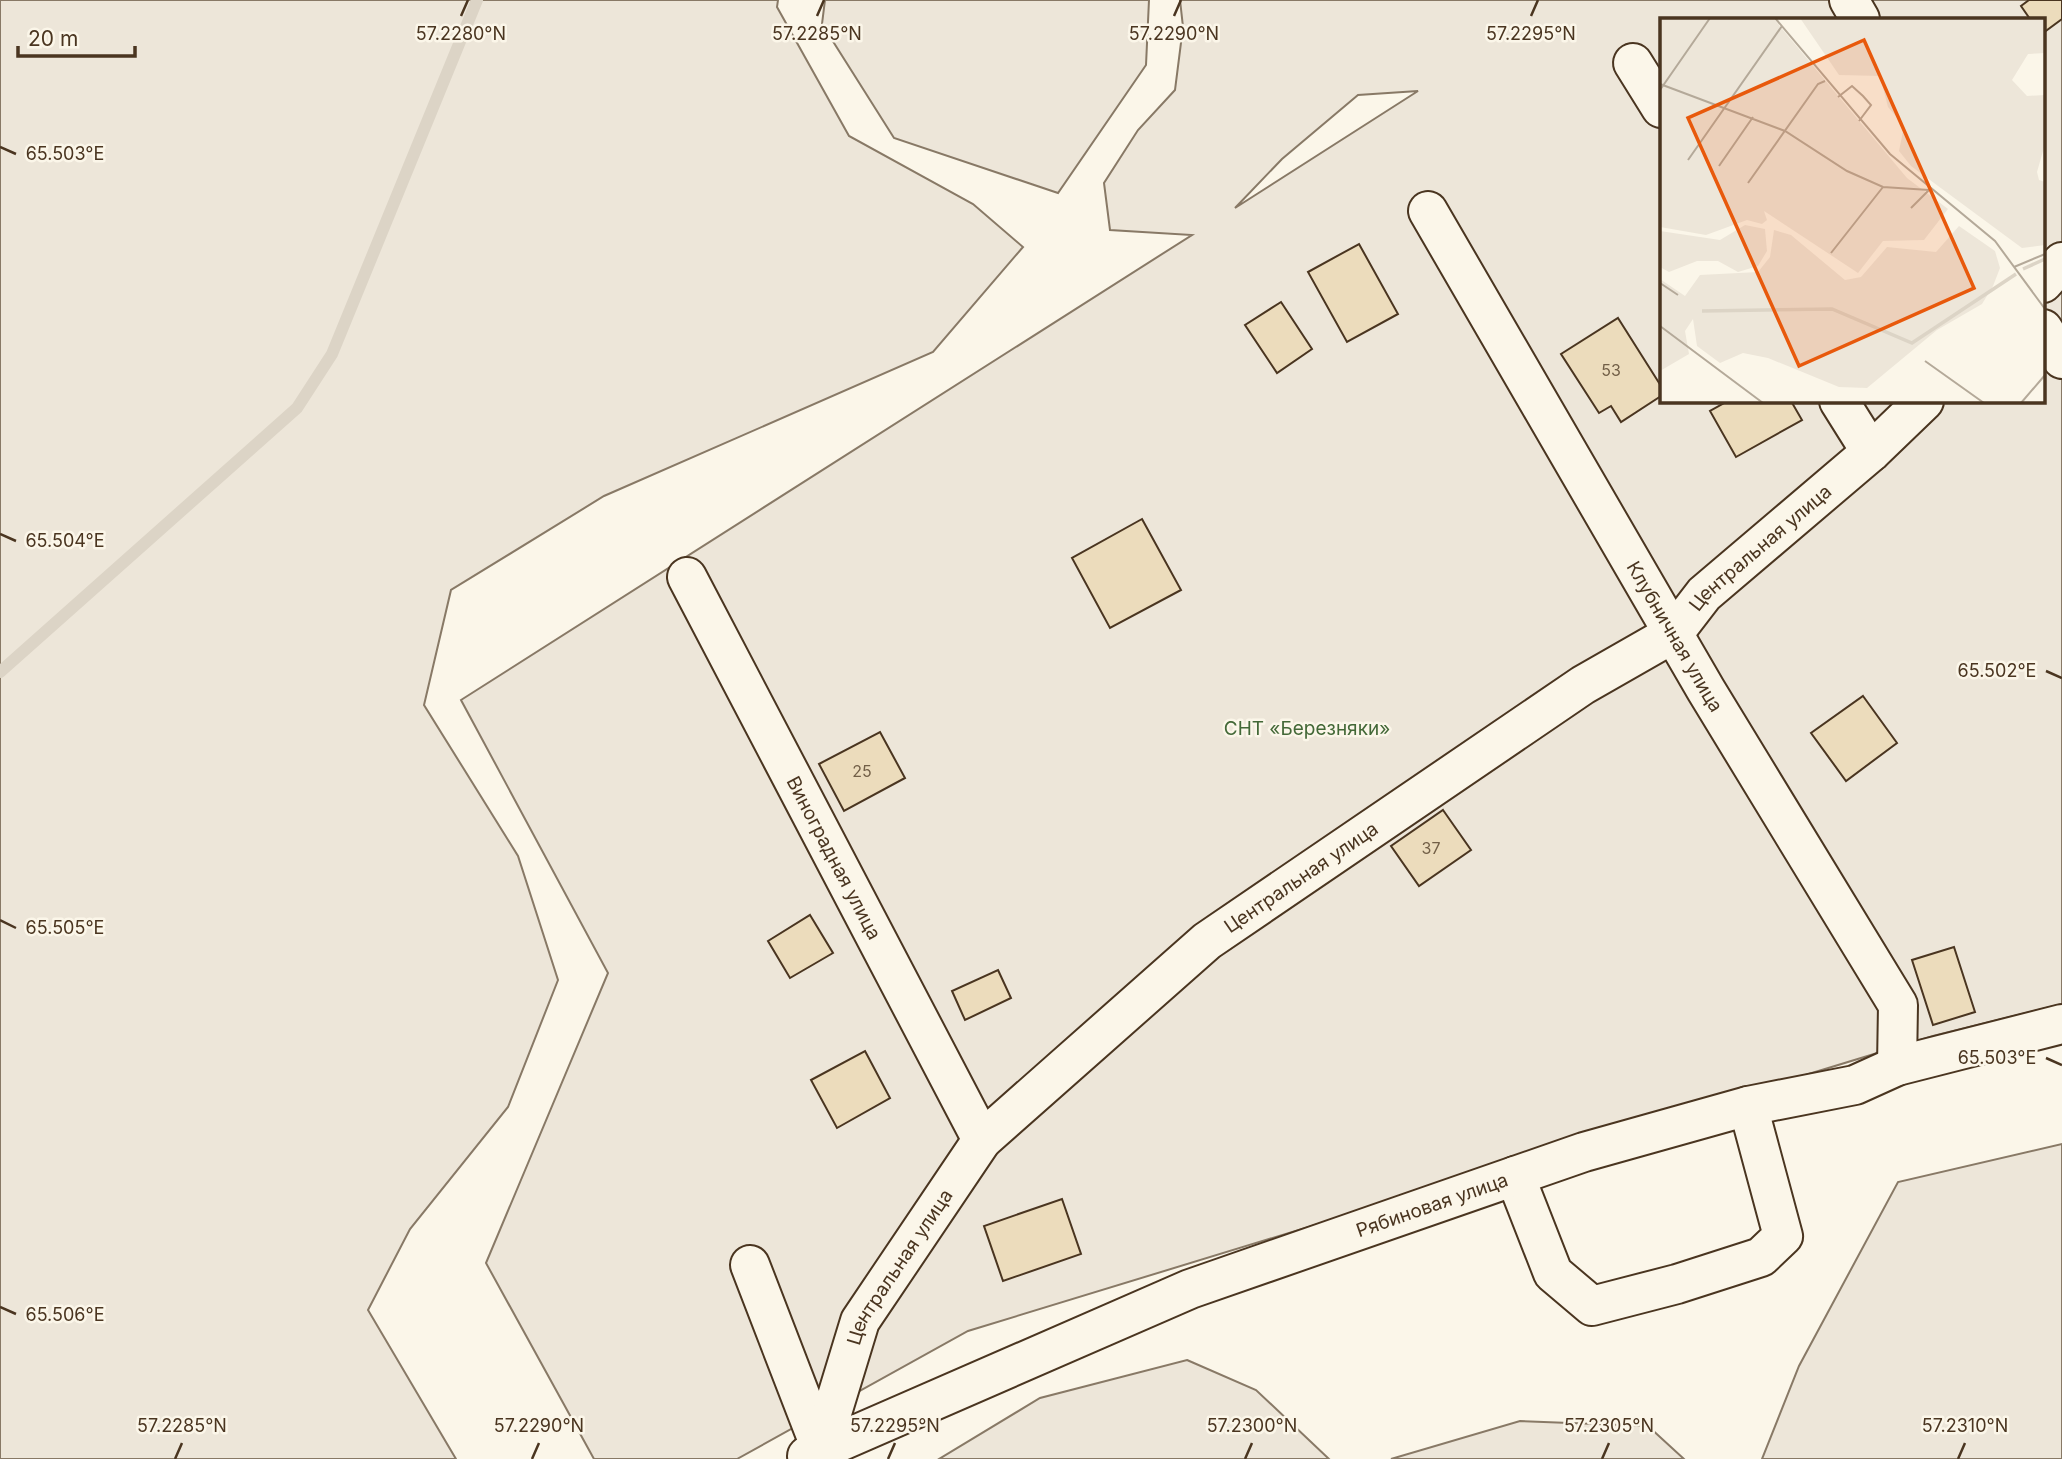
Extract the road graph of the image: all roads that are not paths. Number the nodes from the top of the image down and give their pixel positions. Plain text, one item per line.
1 (1849, 0) edge
2 (1859, 18) edge
3 (1633, 62) dead end
4 (1660, 106) edge
5 (1428, 211) dead end
6 (2062, 261) edge
7 (2044, 282) edge
8 (2044, 331) edge
9 (2062, 359) edge
10 (1840, 402) edge
11 (1923, 402) edge
12 (1871, 452) junction
13 (687, 577) dead end
14 (1674, 632) junction
15 (2062, 1024) edge
16 (1896, 1066) junction
17 (1748, 1106) junction
18 (982, 1140) junction
19 (1515, 1176) junction
20 (750, 1265) dead end
21 (811, 1454) edge

1 - 2 street
3 - 4 street
5 - 14 street, Клубничная улица
6 - 7 street
8 - 9 street
10 - 12 street
11 - 12 street, Центральная улица
12 - 14 street, Центральная улица
13 - 18 street, Виноградная улица
14 - 16 street, Клубничная улица
14 - 18 street, Центральная улица
15 - 16 street, Рябиновая улица
16 - 17 street, Рябиновая улица
17 - 19 street, Рябиновая улица
17 - 19 street
18 - 21 street, Центральная улица
19 - 21 street, Рябиновая улица
20 - 21 street

